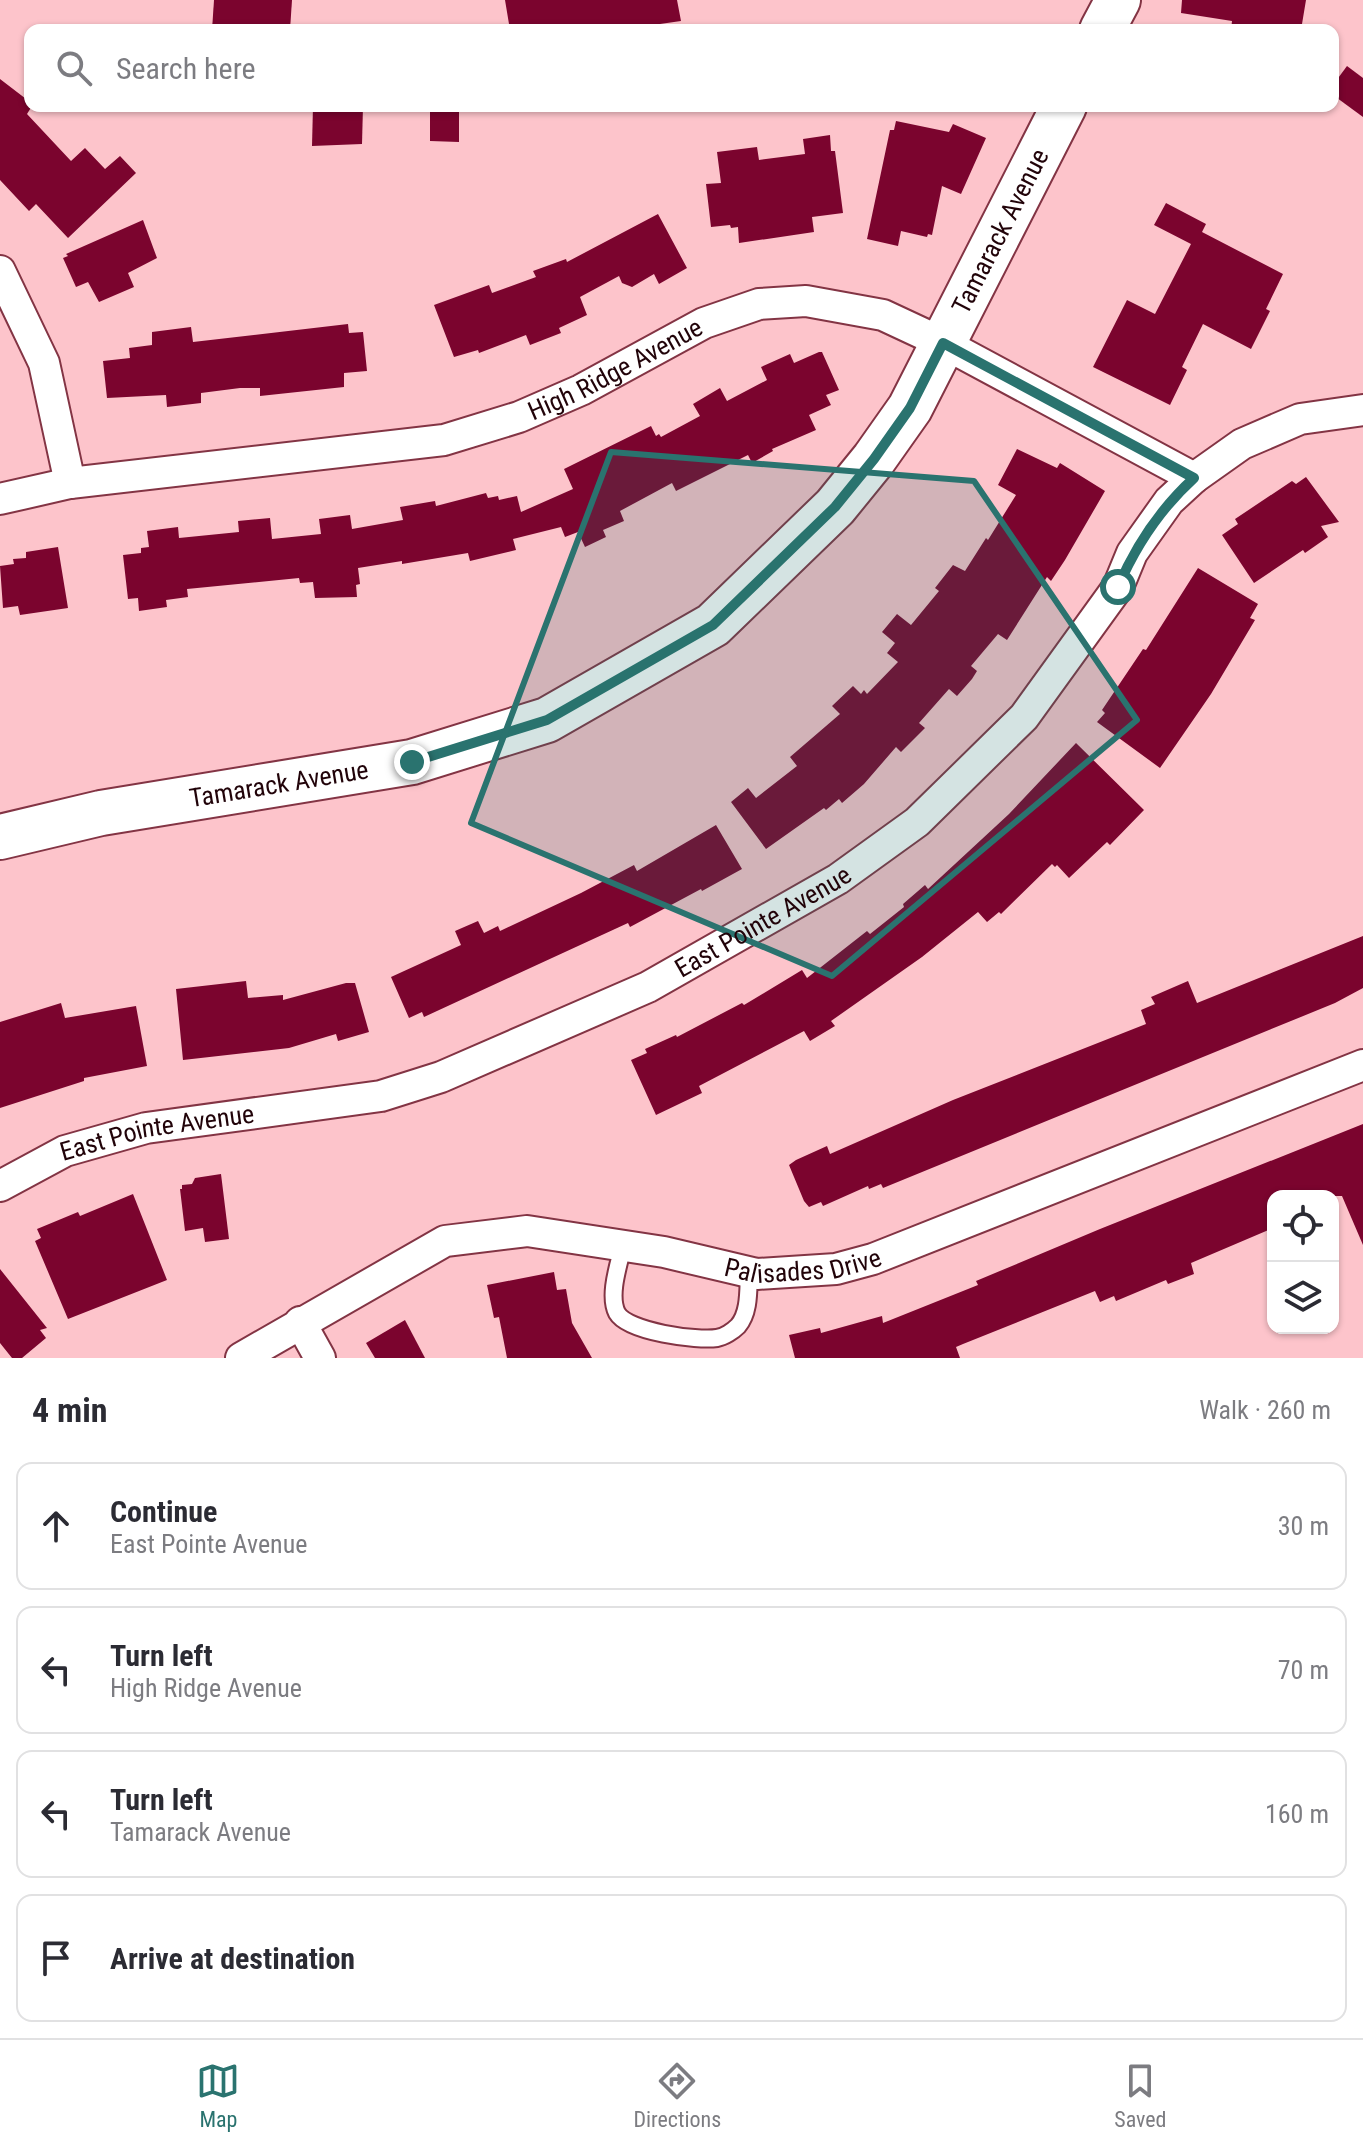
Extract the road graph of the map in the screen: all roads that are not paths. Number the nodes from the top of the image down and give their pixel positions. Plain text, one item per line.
1 (1118, 0) edge
2 (1105, 24) edge
3 (1061, 112) edge
4 (0, 271) edge
5 (943, 343) junction
6 (1363, 410) edge
7 (1194, 478) junction
8 (70, 483) junction
9 (0, 499) edge
10 (0, 837) edge
11 (1363, 1065) edge
12 (0, 1186) edge
13 (623, 1246) junction
14 (749, 1272) junction
15 (300, 1322) junction
16 (241, 1358) edge
17 (320, 1358) edge

1 - 2 main road
3 - 5 main road, Tamarack Avenue
4 - 8 street
5 - 7 street, High Ridge Avenue
5 - 8 street, High Ridge Avenue
5 - 10 main road, Tamarack Avenue
6 - 7 street, East Pointe Avenue
7 - 12 street, East Pointe Avenue
8 - 9 street, High Ridge Avenue
11 - 14 street, Palisades Drive
13 - 14 street, Palisades Drive
13 - 14 lane
13 - 15 street, Palisades Drive
15 - 16 street, Palisades Drive
15 - 17 street

